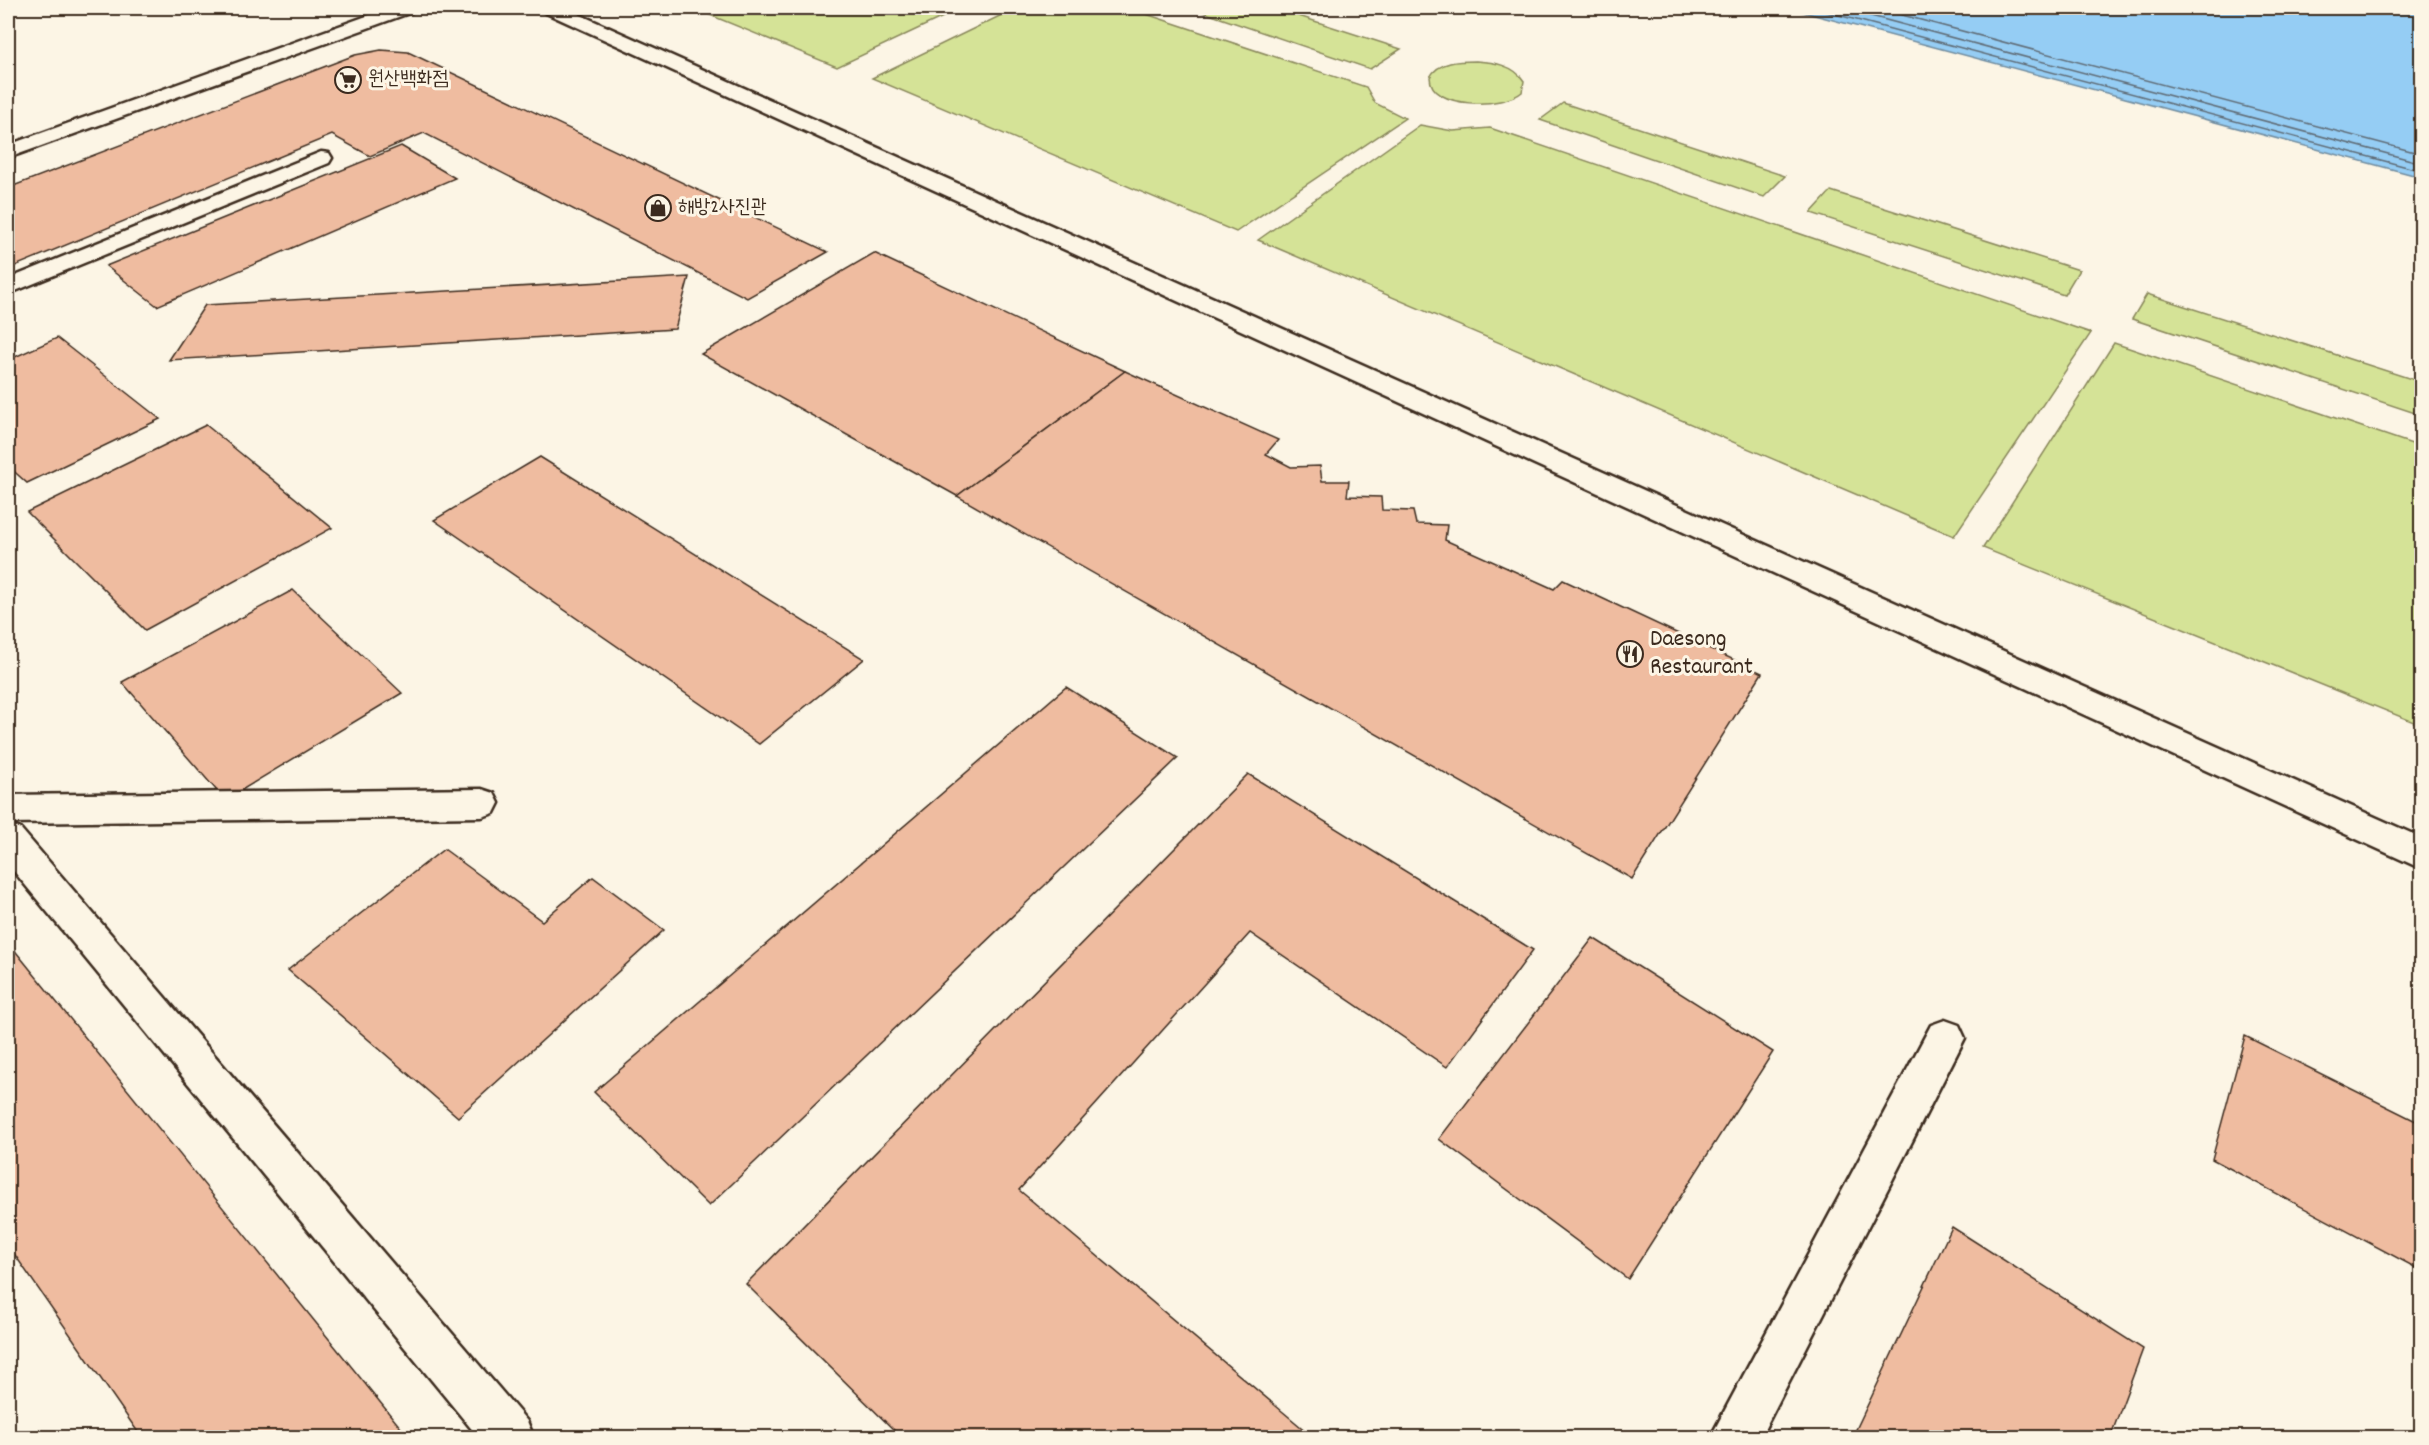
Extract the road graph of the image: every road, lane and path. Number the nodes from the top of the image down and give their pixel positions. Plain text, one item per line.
1 (405, 8) edge
2 (551, 8) edge
3 (8, 152) edge
4 (321, 158) dead end
5 (8, 287) edge
6 (482, 803) dead end
7 (8, 809) edge
8 (8, 839) edge
9 (2421, 854) edge
10 (1945, 1038) dead end
11 (510, 1437) edge
12 (1734, 1437) edge

1 - 3 main road
2 - 9 main road
4 - 5 main road
6 - 7 main road
8 - 11 main road
10 - 12 main road

